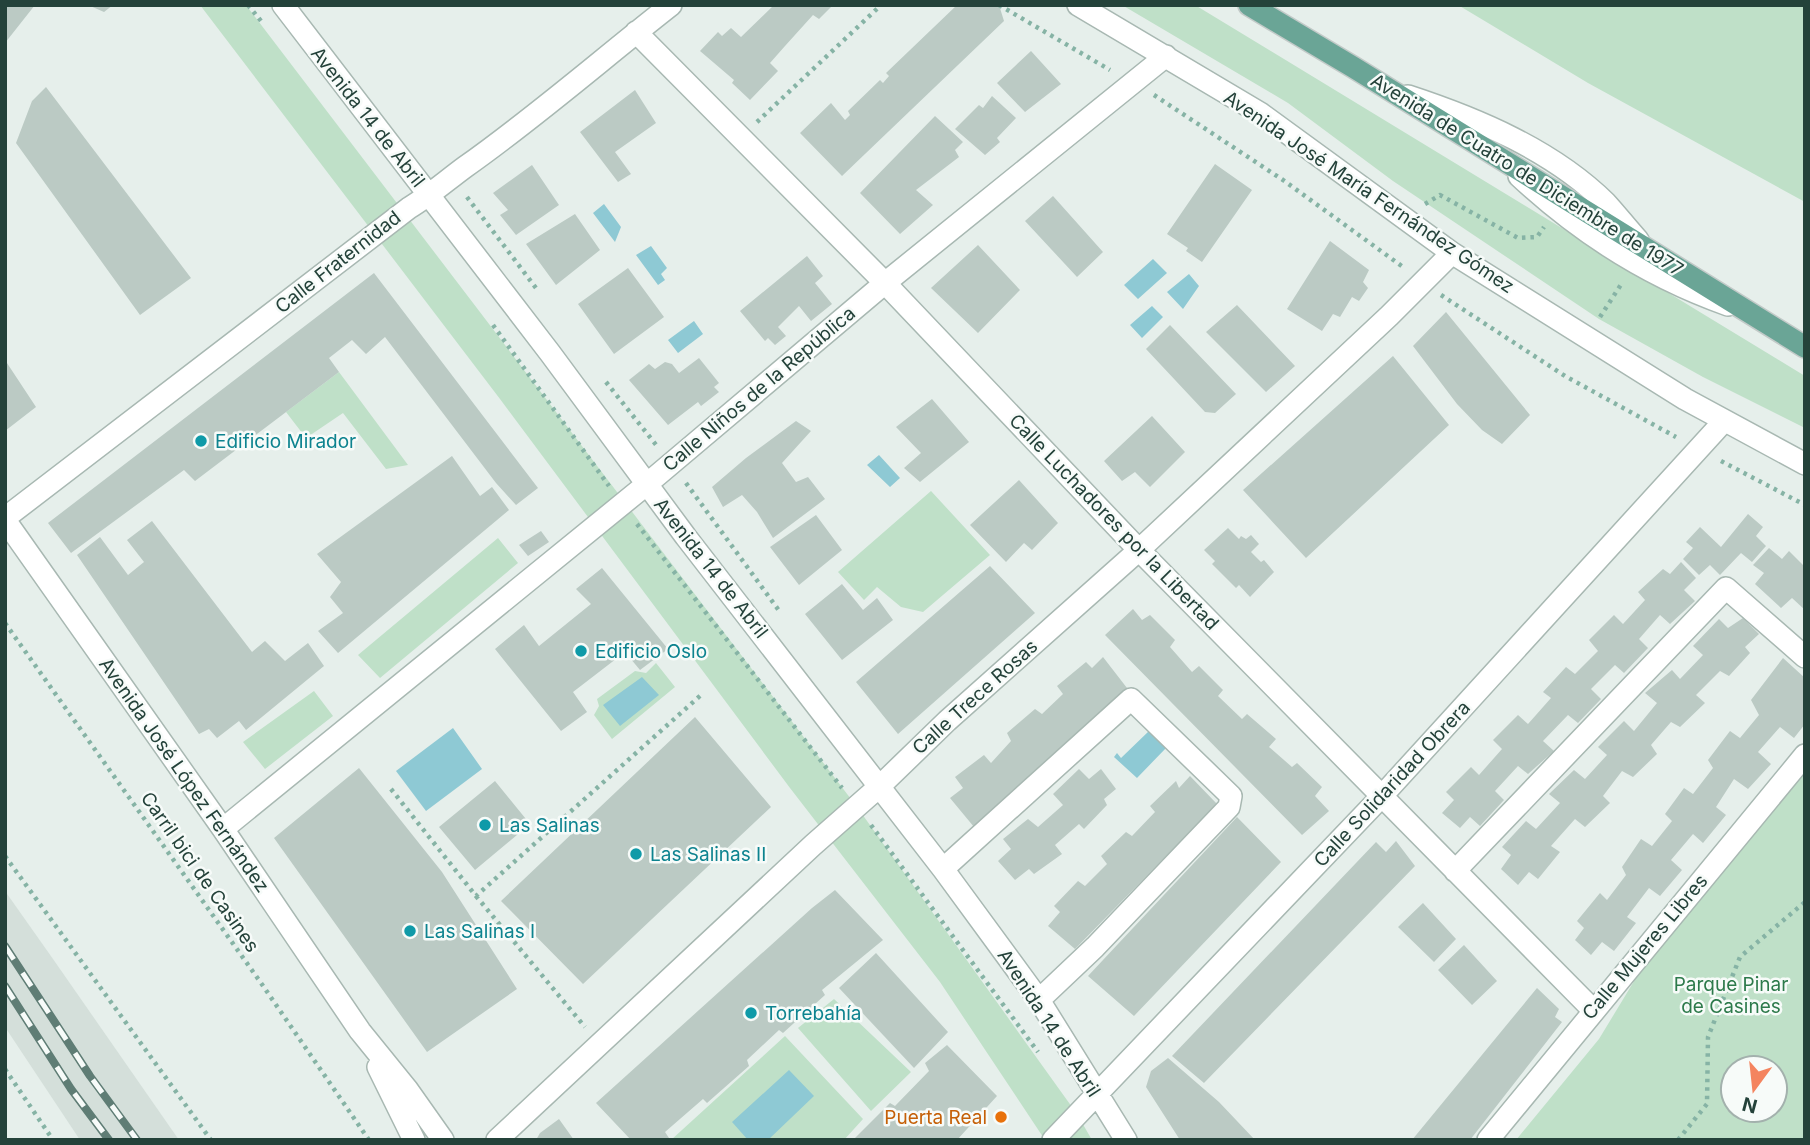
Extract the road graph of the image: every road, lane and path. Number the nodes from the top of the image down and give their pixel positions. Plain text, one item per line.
1 (283, 5) edge
2 (671, 5) edge
3 (881, 5) edge
4 (999, 5) edge
5 (1078, 5) edge
6 (1249, 5) edge
7 (636, 32) junction
8 (1166, 57) junction
9 (1132, 82) junction
10 (1393, 92) junction
11 (739, 137) junction
12 (1502, 160) junction
13 (429, 197) junction
14 (1557, 209) junction
15 (1411, 225) junction
16 (1646, 250) junction
17 (1452, 253) junction
18 (1423, 281) junction
19 (885, 283) junction
20 (1742, 310) junction
21 (1805, 347) edge
22 (1724, 421) junction
23 (1699, 449) junction
24 (1805, 464) edge
25 (647, 484) junction
26 (1805, 505) edge
27 (5, 519) edge
28 (1139, 550) junction
29 (5, 623) edge
30 (1805, 657) edge
31 (701, 695) dead end
32 (1805, 755) edge
33 (880, 786) junction
34 (391, 789) dead end
35 (1381, 797) junction
36 (223, 829) junction
37 (5, 856) edge
38 (943, 869) junction
39 (1455, 871) junction
40 (476, 896) junction
41 (1805, 902) edge
42 (1039, 1000) junction
43 (1593, 1010) junction
44 (584, 1027) dead end
45 (360, 1031) junction
46 (5, 1069) edge
47 (1097, 1095) junction
48 (53, 1140) edge
49 (211, 1140) edge
50 (369, 1140) edge
51 (414, 1140) edge
52 (443, 1140) edge
53 (497, 1140) edge
54 (1053, 1140) edge
55 (1126, 1140) edge
56 (1488, 1140) edge
57 (1678, 1140) edge

1 - 13 street, Avenida 14 de Abril
2 - 7 street, Calle Fraternidad
3 - 11 path
4 - 9 path
5 - 8 street, Avenida José María Fernández Gómez
6 - 10 main road, Avenida de Cuatro de Diciembre de 1977
7 - 11 street, Calle Luchadores por la Libertad
7 - 13 street, Calle Fraternidad
8 - 9 street, Calle Niños de la República
8 - 15 street, Avenida José María Fernández Gómez
9 - 18 path
9 - 19 street, Calle Niños de la República
10 - 12 main road, Avenida de Cuatro de Diciembre de 1977
10 - 16 street
11 - 19 street, Calle Luchadores por la Libertad
12 - 14 street
12 - 16 main road, Avenida de Cuatro de Diciembre de 1977
13 - 25 street, Avenida 14 de Abril
13 - 27 street, Calle Fraternidad
14 - 15 path
14 - 20 street
15 - 17 street, Avenida José María Fernández Gómez
16 - 20 main road, Avenida de Cuatro de Diciembre de 1977
17 - 18 street, Calle Trece Rosas
17 - 22 street, Avenida José María Fernández Gómez
18 - 23 path
18 - 28 street, Calle Trece Rosas
19 - 25 street, Calle Niños de la República
19 - 28 street, Calle Luchadores por la Libertad
20 - 21 main road, Avenida de Cuatro de Diciembre de 1977
22 - 23 street, Calle Solidaridad Obrera
22 - 24 street, Avenida José María Fernández Gómez
23 - 26 path
23 - 35 street, Calle Solidaridad Obrera
25 - 33 street, Avenida 14 de Abril
25 - 36 street, Calle Niños de la República
27 - 36 street, Avenida José López Fernández
28 - 33 street, Calle Trece Rosas
28 - 35 street, Calle Luchadores por la Libertad
29 - 50 path, Carril bici de Casines
30 - 39 street
31 - 40 path
32 - 43 street, Calle Mujeres Libres
33 - 38 street, Avenida 14 de Abril
33 - 53 street, Calle Trece Rosas
34 - 40 path
35 - 39 street, Calle Luchadores por la Libertad
35 - 47 street, Calle Solidaridad Obrera
36 - 45 street, Avenida José López Fernández
37 - 49 path
38 - 42 street, Avenida 14 de Abril
38 - 42 street
39 - 43 street, Calle Luchadores por la Libertad
40 - 44 path
41 - 57 path
42 - 47 street, Avenida 14 de Abril
43 - 56 street, Calle Mujeres Libres
45 - 51 street
45 - 52 street
46 - 48 path
47 - 54 street, Calle Solidaridad Obrera
47 - 55 street, Avenida 14 de Abril

